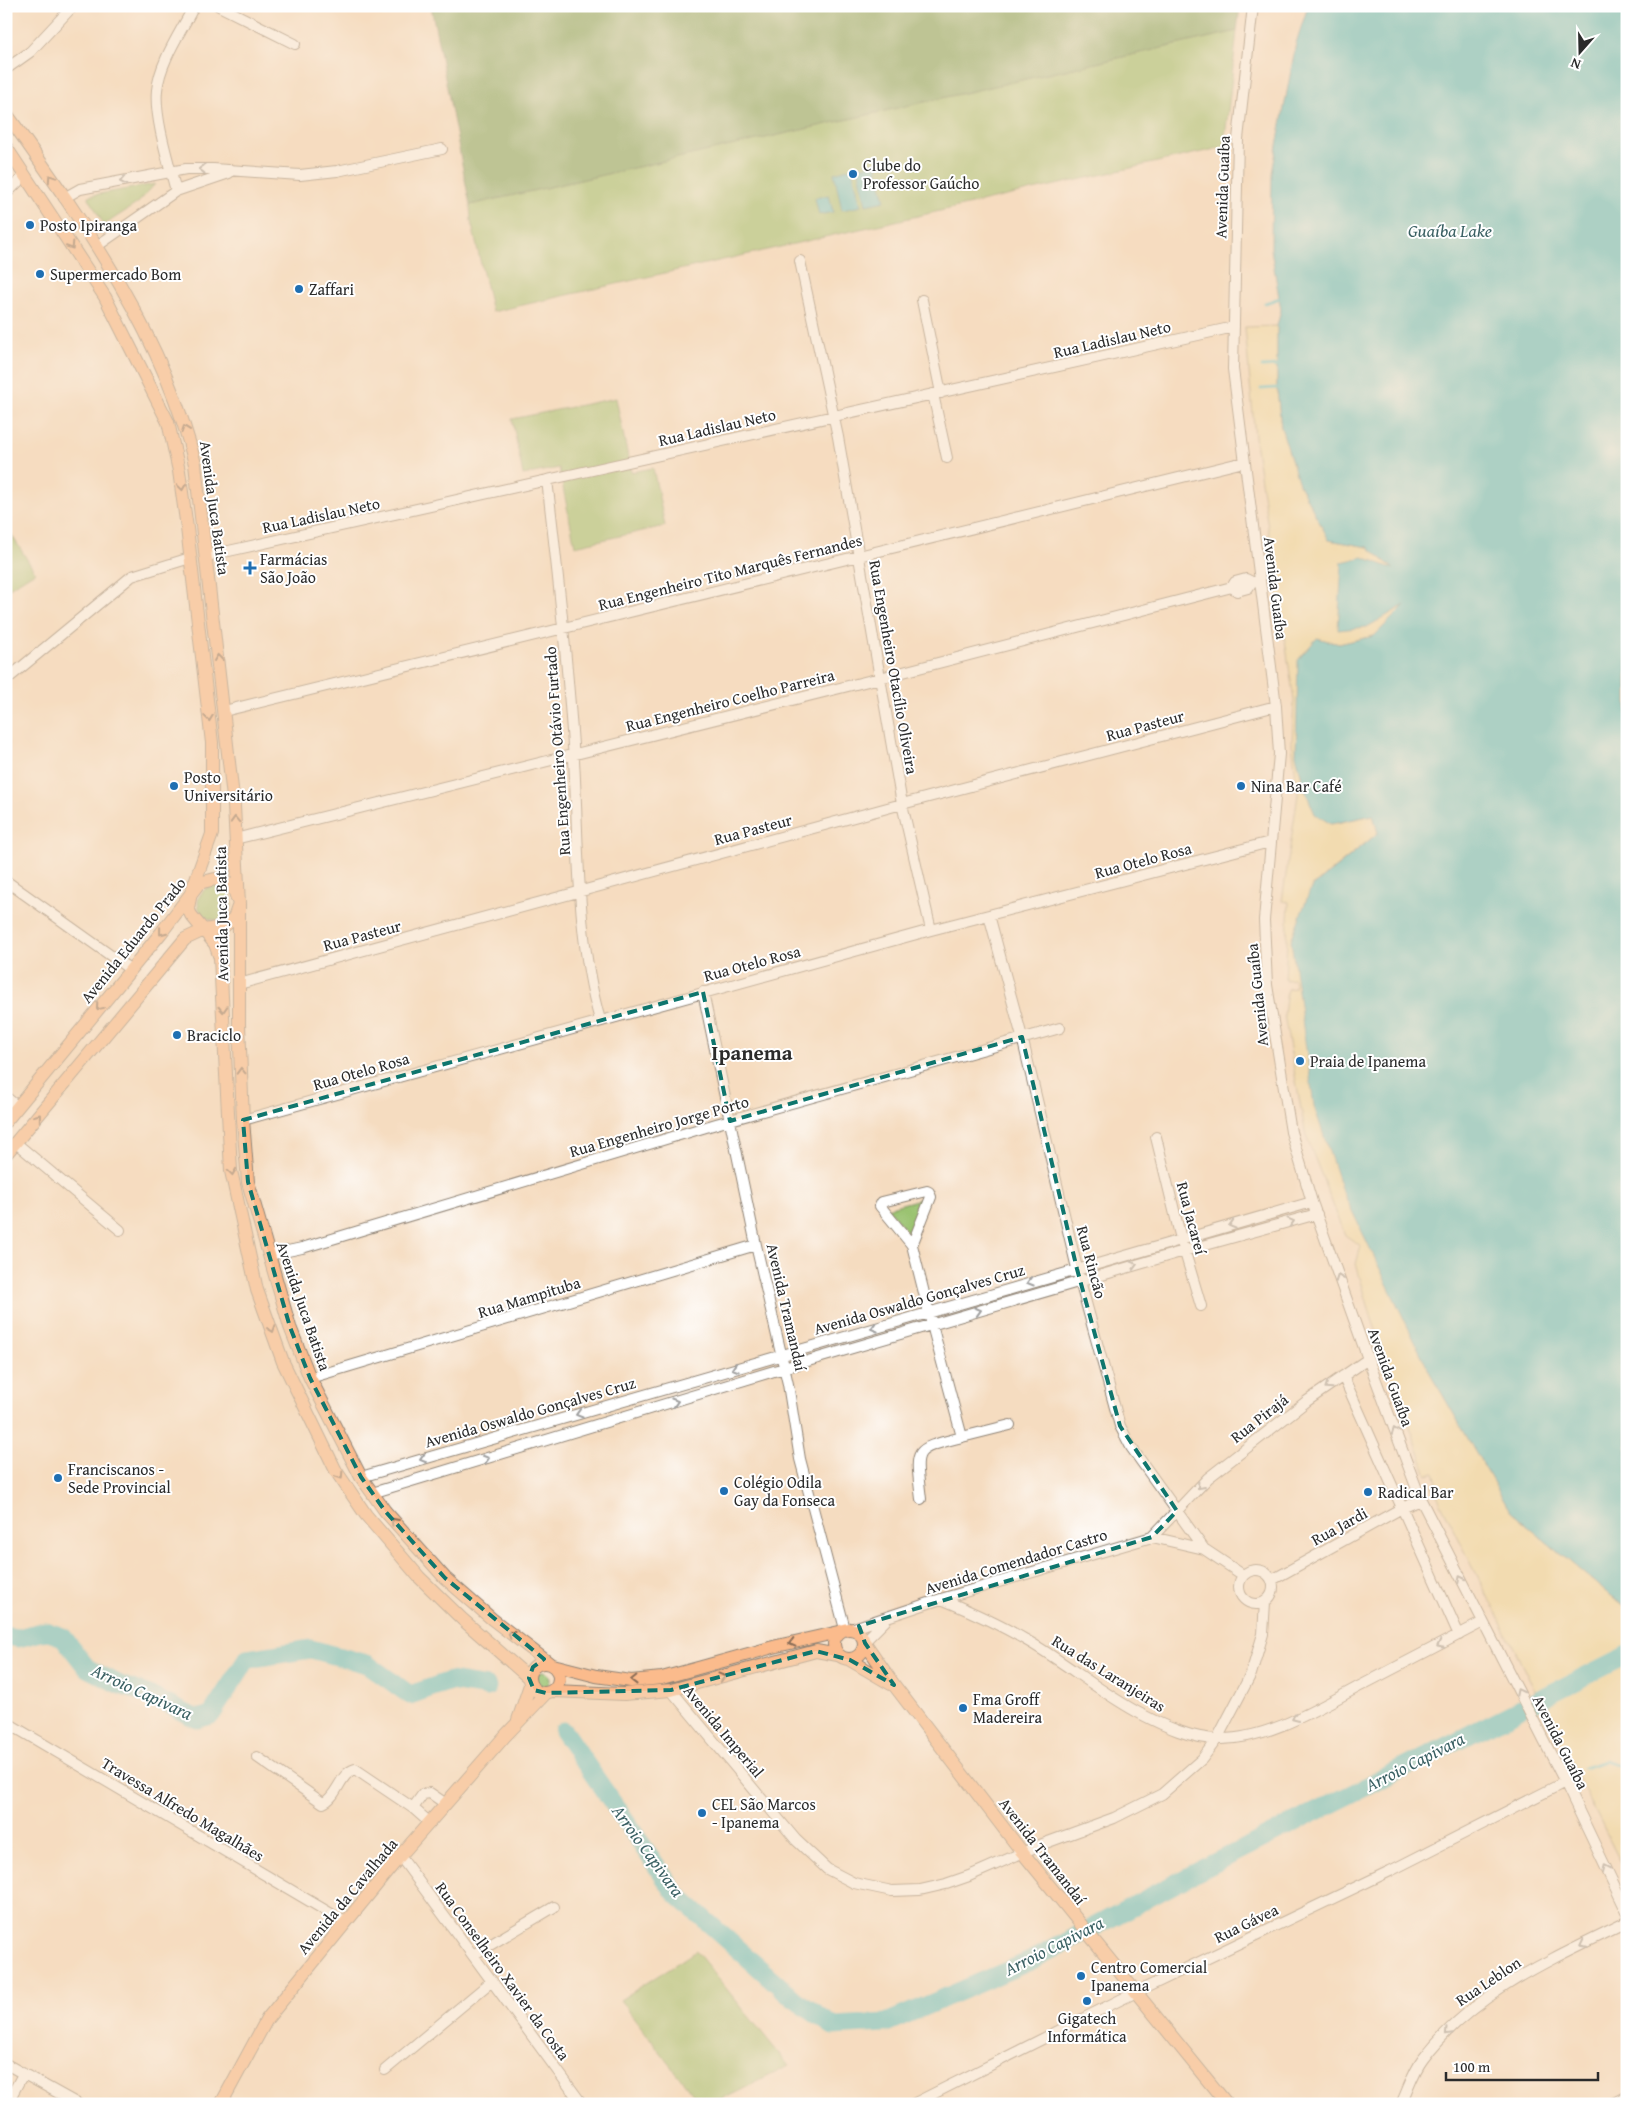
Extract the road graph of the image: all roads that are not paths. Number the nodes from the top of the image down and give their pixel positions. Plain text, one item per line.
1 (73, 6) edge
2 (194, 6) edge
3 (219, 6) edge
4 (1253, 6) edge
5 (295, 44) dead end
6 (6, 69) edge
7 (6, 113) edge
8 (6, 147) edge
9 (442, 149) dead end
10 (171, 172) junction
11 (233, 172) junction
12 (25, 175) junction
13 (176, 191) junction
14 (6, 194) edge
15 (64, 198) junction
16 (97, 246) junction
17 (800, 261) dead end
18 (922, 300) dead end
19 (1234, 328) junction
20 (937, 393) junction
21 (834, 416) junction
22 (947, 458) dead end
23 (1244, 462) junction
24 (547, 480) junction
25 (859, 555) junction
26 (206, 556) junction
27 (190, 558) junction
28 (1256, 581) junction
29 (564, 628) junction
30 (880, 678) junction
31 (6, 680) edge
32 (1276, 706) junction
33 (224, 711) junction
34 (573, 755) junction
35 (902, 804) junction
36 (236, 839) junction
37 (1270, 842) junction
38 (6, 881) edge
39 (581, 891) junction
40 (191, 893) junction
41 (239, 904) junction
42 (989, 916) junction
43 (204, 930) junction
44 (931, 930) junction
45 (131, 970) junction
46 (239, 984) junction
47 (703, 992) junction
48 (600, 1020) junction
49 (1060, 1028) dead end
50 (1022, 1037) junction
51 (6, 1097) edge
52 (18, 1107) junction
53 (243, 1120) junction
54 (6, 1121) edge
55 (730, 1121) junction
56 (1156, 1137) dead end
57 (16, 1144) junction
58 (6, 1154) edge
59 (1312, 1202) junction
60 (1317, 1214) junction
61 (120, 1230) dead end
62 (1181, 1239) junction
63 (756, 1245) junction
64 (912, 1245) junction
65 (1184, 1251) junction
66 (269, 1255) junction
67 (1077, 1269) junction
68 (1080, 1281) junction
69 (1202, 1306) dead end
70 (929, 1312) junction
71 (932, 1325) junction
72 (781, 1354) junction
73 (1368, 1359) junction
74 (784, 1368) junction
75 (1344, 1376) junction
76 (310, 1378) junction
77 (640, 1396) junction
78 (645, 1411) junction
79 (1010, 1425) dead end
80 (512, 1434) junction
81 (962, 1437) junction
82 (518, 1449) junction
83 (361, 1477) junction
84 (372, 1493) junction
85 (921, 1499) dead end
86 (1421, 1500) junction
87 (1402, 1508) junction
88 (1177, 1511) junction
89 (1152, 1537) junction
90 (1204, 1549) junction
91 (1243, 1575) junction
92 (1272, 1580) junction
93 (941, 1599) junction
94 (1265, 1602) junction
95 (890, 1616) junction
96 (1483, 1622) junction
97 (845, 1630) junction
98 (1459, 1635) junction
99 (865, 1642) junction
100 (838, 1654) junction
101 (850, 1660) junction
102 (551, 1664) junction
103 (530, 1681) junction
104 (894, 1685) junction
105 (670, 1690) junction
106 (550, 1692) junction
107 (6, 1722) edge
108 (518, 1723) junction
109 (1217, 1739) junction
110 (257, 1757) dead end
111 (1565, 1782) junction
112 (446, 1804) junction
113 (413, 1808) junction
114 (430, 1823) junction
115 (1022, 1852) junction
116 (400, 1856) junction
117 (554, 1907) dead end
118 (1627, 1912) edge
119 (346, 1922) junction
120 (1627, 1922) edge
121 (473, 1955) junction
122 (492, 1981) junction
123 (1136, 1992) junction
124 (6, 2064) edge
125 (385, 2070) dead end
126 (23, 2074) junction
127 (1627, 2097) edge
128 (222, 2103) edge
129 (7, 2104) edge
130 (78, 2104) edge
131 (582, 2104) edge
132 (913, 2104) edge
133 (1227, 2104) edge
134 (1401, 2104) edge
135 (1614, 2104) edge

1 - 6 street
2 - 10 street
3 - 5 street
4 - 19 street, Avenida Guaíba
15 -> 7 main road, Avenida Juca Batista
8 - 12 main road, Avenida Juca Batista
9 - 11 street
11 -> 10 street
10 - 13 street
10 -> 15 street
11 - 13 street
12 - 14 street
12 -> 27 main road, Avenida Juca Batista
13 - 16 street
15 - 16 main road, Avenida Juca Batista
26 -> 16 main road, Avenida Juca Batista
17 - 21 street, Rua Engenheiro Otacílio Oliveira
18 - 20 street
19 - 20 street, Rua Ladislau Neto
19 - 23 street, Avenida Guaíba
20 - 21 street, Rua Ladislau Neto
20 - 22 street
21 - 24 street, Rua Ladislau Neto
21 - 25 street, Rua Engenheiro Otacílio Oliveira
23 - 25 street, Rua Engenheiro Tito Marquês Fernandes
23 - 28 street, Avenida Guaíba
24 - 26 street, Rua Ladislau Neto
24 - 29 street, Rua Engenheiro Otávio Furtado
25 - 29 street, Rua Engenheiro Tito Marquês Fernandes
25 - 30 street, Rua Engenheiro Otacílio Oliveira
33 -> 26 main road, Avenida Juca Batista
27 - 31 street
27 -> 40 main road, Avenida Juca Batista
28 - 30 street, Rua Engenheiro Coelho Parreira
28 - 32 street, Avenida Guaíba
29 - 33 street, Rua Engenheiro Tito Marquês Fernandes
29 - 34 street, Rua Engenheiro Otávio Furtado
30 - 34 street, Rua Engenheiro Coelho Parreira
30 - 35 street, Rua Engenheiro Otacílio Oliveira
32 - 35 street, Rua Pasteur
32 - 37 street, Avenida Guaíba
36 -> 33 main road, Avenida Juca Batista
34 - 36 street, Rua Engenheiro Coelho Parreira
34 - 39 street, Rua Engenheiro Otávio Furtado
35 - 39 street, Rua Pasteur
35 - 44 street, Rua Engenheiro Otacílio Oliveira
36 - 41 main road, Avenida Juca Batista
37 - 42 street, Rua Otelo Rosa
37 - 59 street, Avenida Guaíba
38 - 45 street
39 - 46 street, Rua Pasteur
39 - 48 street, Rua Engenheiro Otávio Furtado
40 - 41 main road, Avenida Eduardo Prado
40 - 43 main road, Avenida Juca Batista
40 -> 45 main road, Avenida Eduardo Prado
41 - 43 main road
41 - 46 main road, Avenida Juca Batista
42 - 44 street, Rua Otelo Rosa
42 - 50 street, Rua Rincão
57 -> 43 main road
43 -> 103 main road, Avenida Juca Batista
44 - 47 street, Rua Otelo Rosa
45 -> 52 main road, Avenida Eduardo Prado
53 -> 46 main road, Avenida Juca Batista
47 - 48 street, Rua Otelo Rosa
47 - 55 street, Avenida Tramandaí
48 - 53 street, Rua Otelo Rosa
49 - 50 street, Rua Engenheiro Jorge Porto
50 - 55 street, Rua Engenheiro Jorge Porto
50 - 67 street, Rua Rincão
51 - 52 street
52 - 54 main road, Avenida Eduardo Prado
53 - 66 main road, Avenida Juca Batista
55 - 63 street, Avenida Tramandaí
55 - 66 street, Rua Engenheiro Jorge Porto
56 - 62 street, Rua Jacareí
57 - 58 main road
57 - 61 street
59 - 60 street, Avenida Guaíba
59 -> 62 street, Avenida Oswaldo Gonçalves Cruz
65 -> 60 street, Avenida Oswaldo Gonçalves Cruz
73 -> 60 street, Avenida Guaíba
62 - 65 street, Rua Jacareí
62 - 67 street, Avenida Oswaldo Gonçalves Cruz
63 - 72 street, Avenida Tramandaí
63 - 76 street, Rua Mampituba
64 - 64 street
64 - 70 street
68 -> 65 street, Avenida Oswaldo Gonçalves Cruz
65 - 69 street, Rua Jacareí
66 - 76 main road, Avenida Juca Batista
67 - 68 street, Rua Rincão
67 -> 70 street, Avenida Oswaldo Gonçalves Cruz
71 -> 68 street, Avenida Oswaldo Gonçalves Cruz
68 - 88 street, Rua Rincão
70 - 71 street
70 -> 72 street, Avenida Oswaldo Gonçalves Cruz
71 - 74 street, Avenida Oswaldo Gonçalves Cruz
71 - 81 street
72 - 74 street, Avenida Tramandaí
72 -> 77 street, Avenida Oswaldo Gonçalves Cruz
73 - 75 street, Rua Pirajá
86 -> 73 street, Avenida Guaíba
78 -> 74 street, Avenida Oswaldo Gonçalves Cruz
74 - 97 street, Avenida Tramandaí
75 - 87 street
75 -> 88 street, Rua Pirajá
76 - 83 main road, Avenida Juca Batista
77 - 78 street
77 -> 80 street, Avenida Oswaldo Gonçalves Cruz
78 - 82 street, Avenida Oswaldo Gonçalves Cruz
79 - 81 street
80 - 82 street
80 -> 83 street, Avenida Oswaldo Gonçalves Cruz
81 - 85 street
84 -> 82 street, Avenida Oswaldo Gonçalves Cruz
83 - 84 main road, Avenida Juca Batista
102 -> 84 main road, Avenida Juca Batista
86 - 87 street, Rua Jardi
96 -> 86 street, Avenida Guaíba
87 - 92 street, Rua Jardi
87 - 98 street
88 - 89 street, Avenida Comendador Castro
88 - 90 street, Rua Rincão
89 - 90 street, Avenida Comendador Castro
89 - 93 street, Avenida Comendador Castro
90 - 91 street, Rua Rincão
91 - 92 street
91 - 94 street
92 - 94 street
93 - 95 street, Avenida Comendador Castro
93 - 109 street, Rua das Laranjeiras
94 - 109 street, Avenida Imperial
95 - 97 street, Avenida Comendador Castro
95 - 99 street, Avenida Comendador Castro
96 - 98 street, Rua das Laranjeiras
111 -> 96 street, Avenida Guaíba
97 - 99 main road
97 - 100 main road
97 -> 102 main road, Avenida Comendador Castro
98 -> 109 street, Rua das Laranjeiras
99 - 101 main road
99 - 104 main road, Avenida Tramandaí
100 - 101 main road
105 -> 100 main road
101 - 104 main road, Avenida Tramandaí
102 - 103 main road
102 - 106 main road
103 - 106 main road
103 - 108 main road, Avenida da Cavalhada
104 - 115 main road, Avenida Tramandaí
105 - 106 main road
105 - 115 street, Avenida Imperial
106 - 108 main road, Avenida da Cavalhada
107 - 119 street, Travessa Alfredo Magalhães
108 - 112 main road, Avenida da Cavalhada
109 - 115 street, Avenida Imperial
110 - 113 street
118 -> 111 street, Avenida Guaíba
111 - 123 street, Rua Gávea
112 - 113 street
112 - 114 main road, Avenida da Cavalhada
113 - 114 street
114 - 116 main road, Avenida da Cavalhada
115 - 123 main road, Avenida Tramandaí
116 - 119 main road, Avenida da Cavalhada
116 - 121 street, Rua Conselheiro Xavier da Costa
117 - 121 street
119 - 128 main road, Avenida da Cavalhada
120 -> 134 street, Rua Leblon
121 - 122 street, Rua Conselheiro Xavier da Costa
122 - 125 street
122 - 131 street, Rua Conselheiro Xavier da Costa
123 - 132 street, Rua Gávea
123 - 133 main road, Avenida Tramandaí
124 - 126 street
126 - 129 street
126 - 130 street
127 - 135 street

